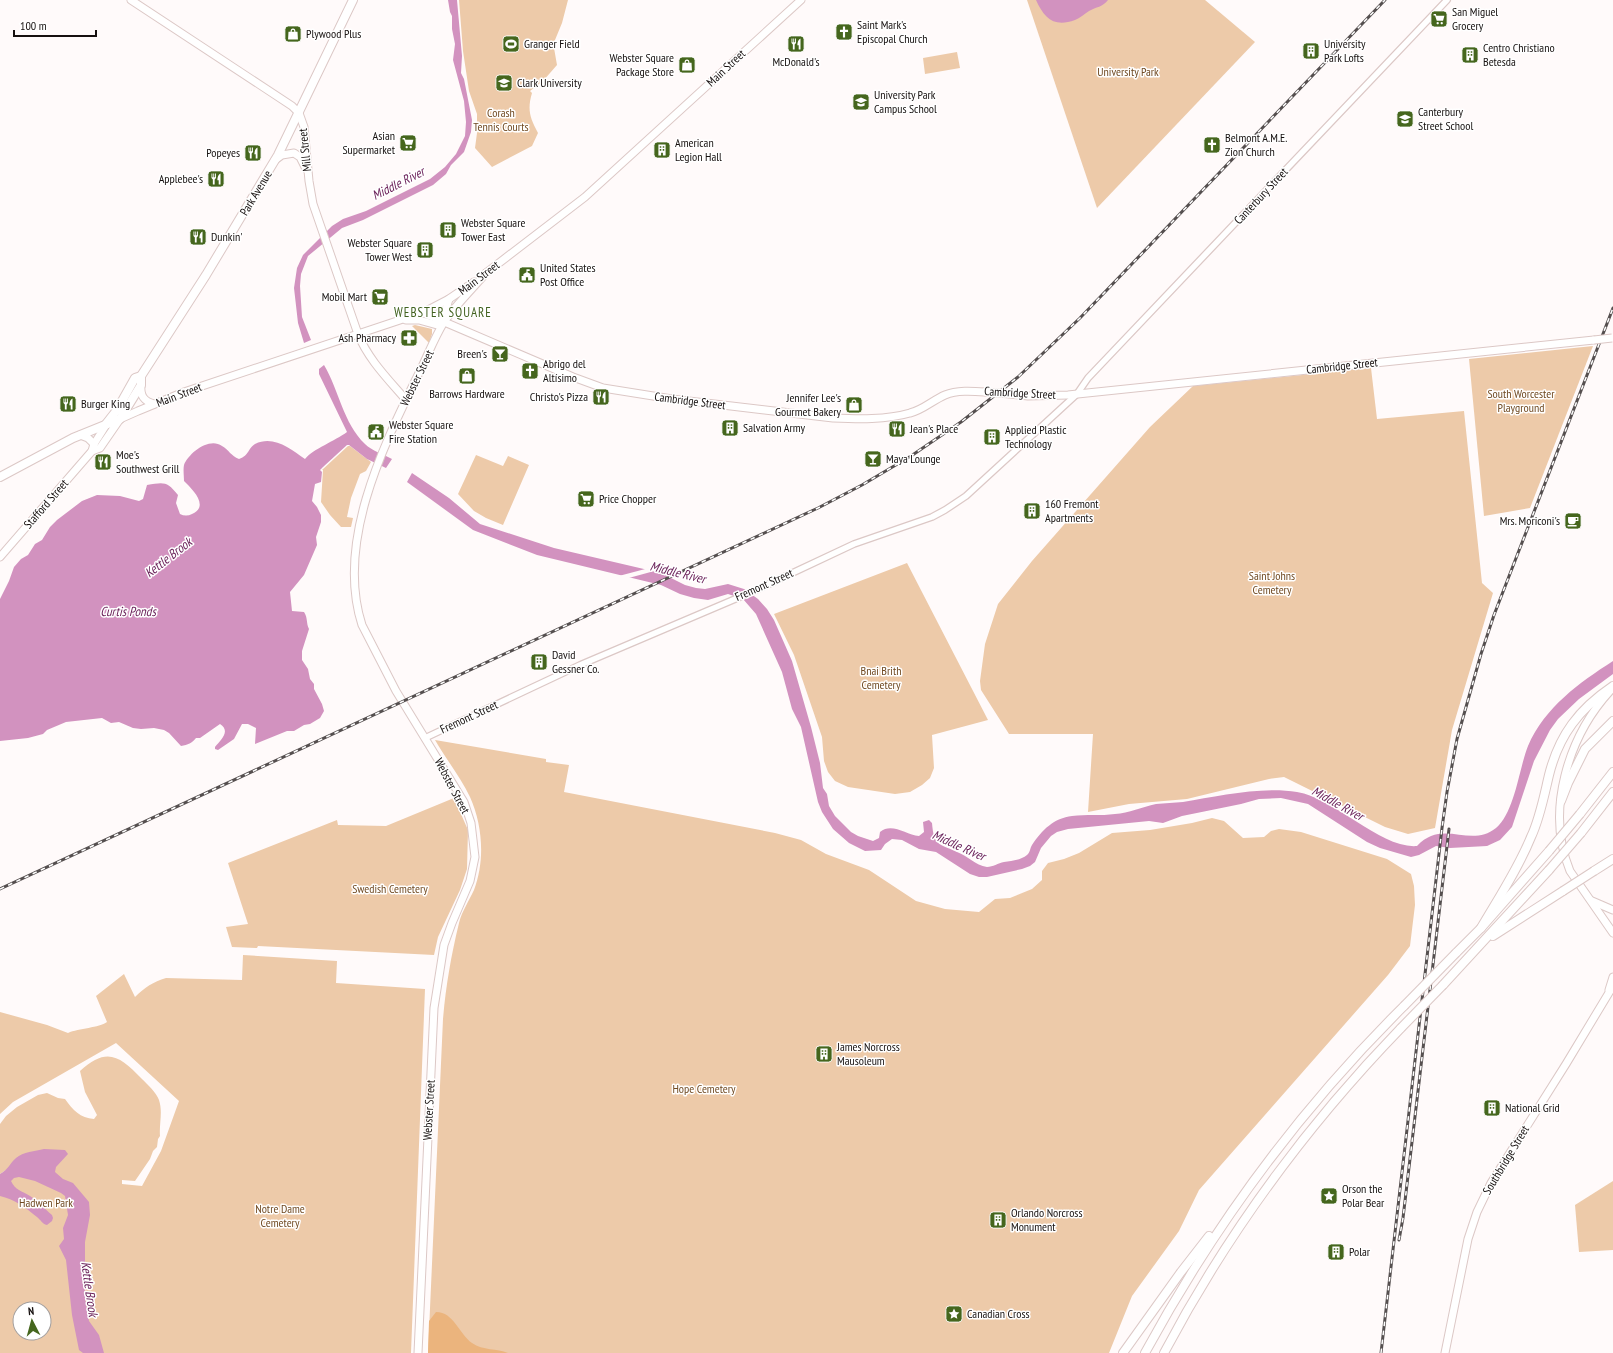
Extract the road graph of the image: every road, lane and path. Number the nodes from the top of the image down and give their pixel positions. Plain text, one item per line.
1 (131, 0) edge
2 (353, 0) edge
3 (801, 0) edge
4 (1447, 0) edge
5 (299, 113) junction
6 (275, 160) junction
7 (308, 173) junction
8 (486, 273) junction
9 (449, 299) junction
10 (422, 312) junction
11 (400, 320) junction
12 (445, 321) junction
13 (358, 334) junction
14 (1613, 338) edge
15 (141, 376) junction
16 (141, 385) junction
17 (1077, 394) junction
18 (406, 400) junction
19 (154, 404) junction
20 (120, 419) junction
21 (106, 425) junction
22 (80, 435) junction
23 (93, 447) junction
24 (0, 477) edge
25 (0, 557) edge
26 (1613, 687) edge
27 (1613, 722) edge
28 (425, 738) junction
29 (1613, 772) edge
30 (1613, 792) edge
31 (1561, 801) junction
32 (1613, 859) edge
33 (1589, 899) junction
34 (1613, 910) edge
35 (1481, 928) junction
36 (1613, 933) edge
37 (1483, 943) junction
38 (1613, 977) edge
39 (1613, 986) edge
40 (1608, 994) junction
41 (1259, 1173) junction
42 (418, 1353) edge
43 (1123, 1353) edge
44 (1144, 1353) edge
45 (1164, 1353) edge
46 (1445, 1353) edge

1 - 5 main road, Mill Street
2 - 5 highway, Park Avenue
3 - 8 main road, Main Street
4 - 17 street, Canterbury Street
5 - 6 highway, Park Avenue
5 - 7 main road, Mill Street
6 - 7 main road
6 - 15 highway, Park Avenue
7 - 13 main road, Mill Street
8 - 9 main road, Main Street
8 - 12 main road, Webster Street
9 - 10 main road, Main Street
9 - 12 main road, Webster Street
10 - 11 main road, Main Street
10 - 12 main road, Cambridge Street
11 - 12 main road, Cambridge Street
11 - 13 main road, Main Street
12 - 17 main road, Cambridge Street, bridge
12 - 18 main road, Webster Street
13 - 18 main road, Mill Street
13 - 19 main road, Main Street
14 - 17 main road, Cambridge Street, bridge
15 - 16 highway
15 - 21 highway, Park Avenue
16 - 19 main road
16 - 20 highway
17 - 28 street, Fremont Street
18 - 28 main road, Webster Street
19 - 20 main road, Main Street
20 - 21 highway, Main Street
20 - 23 main road, Stafford Street
21 - 22 highway, Main Street
21 - 23 main road, Stafford Street
22 - 23 main road
22 - 24 highway, Main Street
23 - 25 main road, Stafford Street
26 - 31 main road
26 - 35 highway
27 - 31 highway
28 - 42 main road, Webster Street
29 - 35 highway, bridge
30 - 37 highway, bridge
31 - 33 main road
32 - 37 highway, bridge
33 - 34 main road
33 - 36 main road
35 - 41 highway, bridge
37 - 45 highway, bridge
38 - 40 main road
39 - 40 main road, Southbridge Street
40 - 46 main road, Southbridge Street
41 - 43 highway
41 - 44 highway

